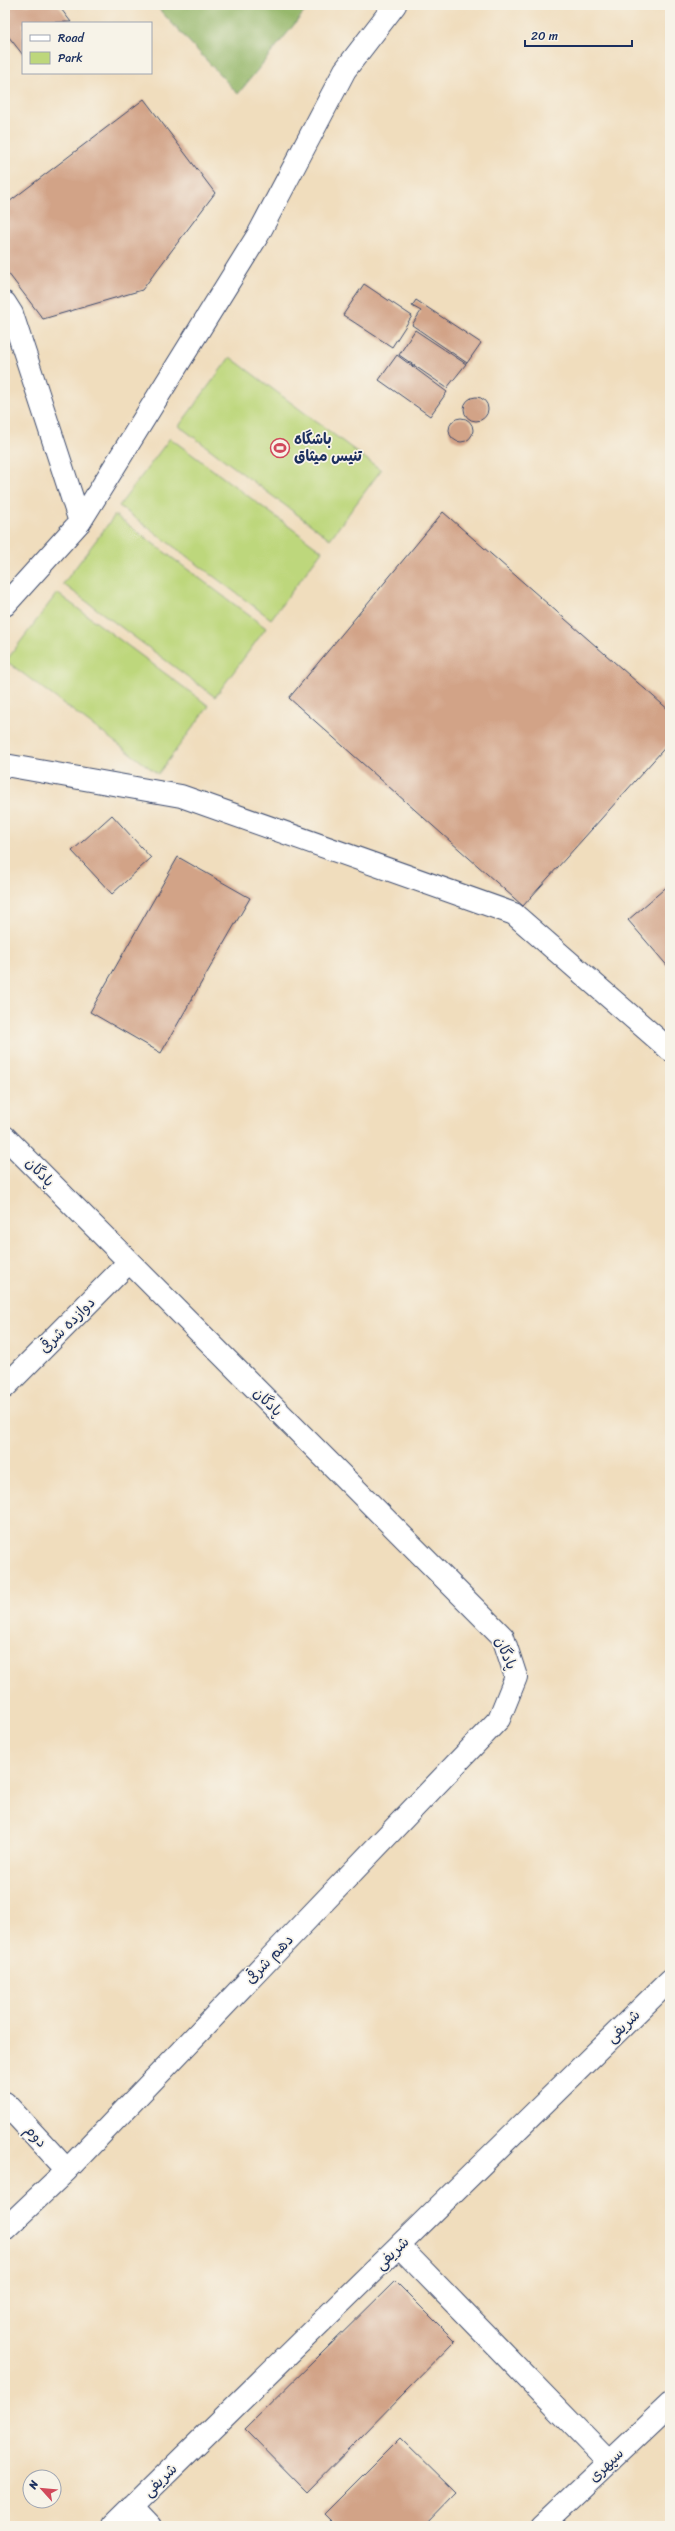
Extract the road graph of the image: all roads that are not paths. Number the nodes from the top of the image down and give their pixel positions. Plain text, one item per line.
1 (395, 5) edge
2 (5, 303) edge
3 (80, 522) junction
4 (5, 605) edge
5 (5, 765) edge
6 (670, 1050) edge
7 (5, 1137) edge
8 (128, 1262) junction
9 (5, 1387) edge
10 (516, 1677) joint
11 (670, 1980) edge
12 (5, 2103) edge
13 (67, 2170) junction
14 (5, 2229) edge
15 (399, 2246) junction
16 (670, 2404) edge
17 (609, 2462) junction
18 (132, 2508) junction
19 (113, 2526) edge
20 (150, 2526) edge
21 (541, 2526) edge

1 - 3 street
2 - 3 street
3 - 4 street
5 - 6 street
7 - 8 street, پادگان
8 - 9 street, دوازده شرقی
8 - 10 street, پادگان
10 - 13 street, دهم شرقی
11 - 15 street, شریفی
12 - 13 street, دوم
13 - 14 street, دهم شرقی
15 - 17 street
15 - 18 street, شریفی
16 - 17 street, سپهری
17 - 21 street, سپهری
18 - 19 street, شریفی
18 - 20 street

